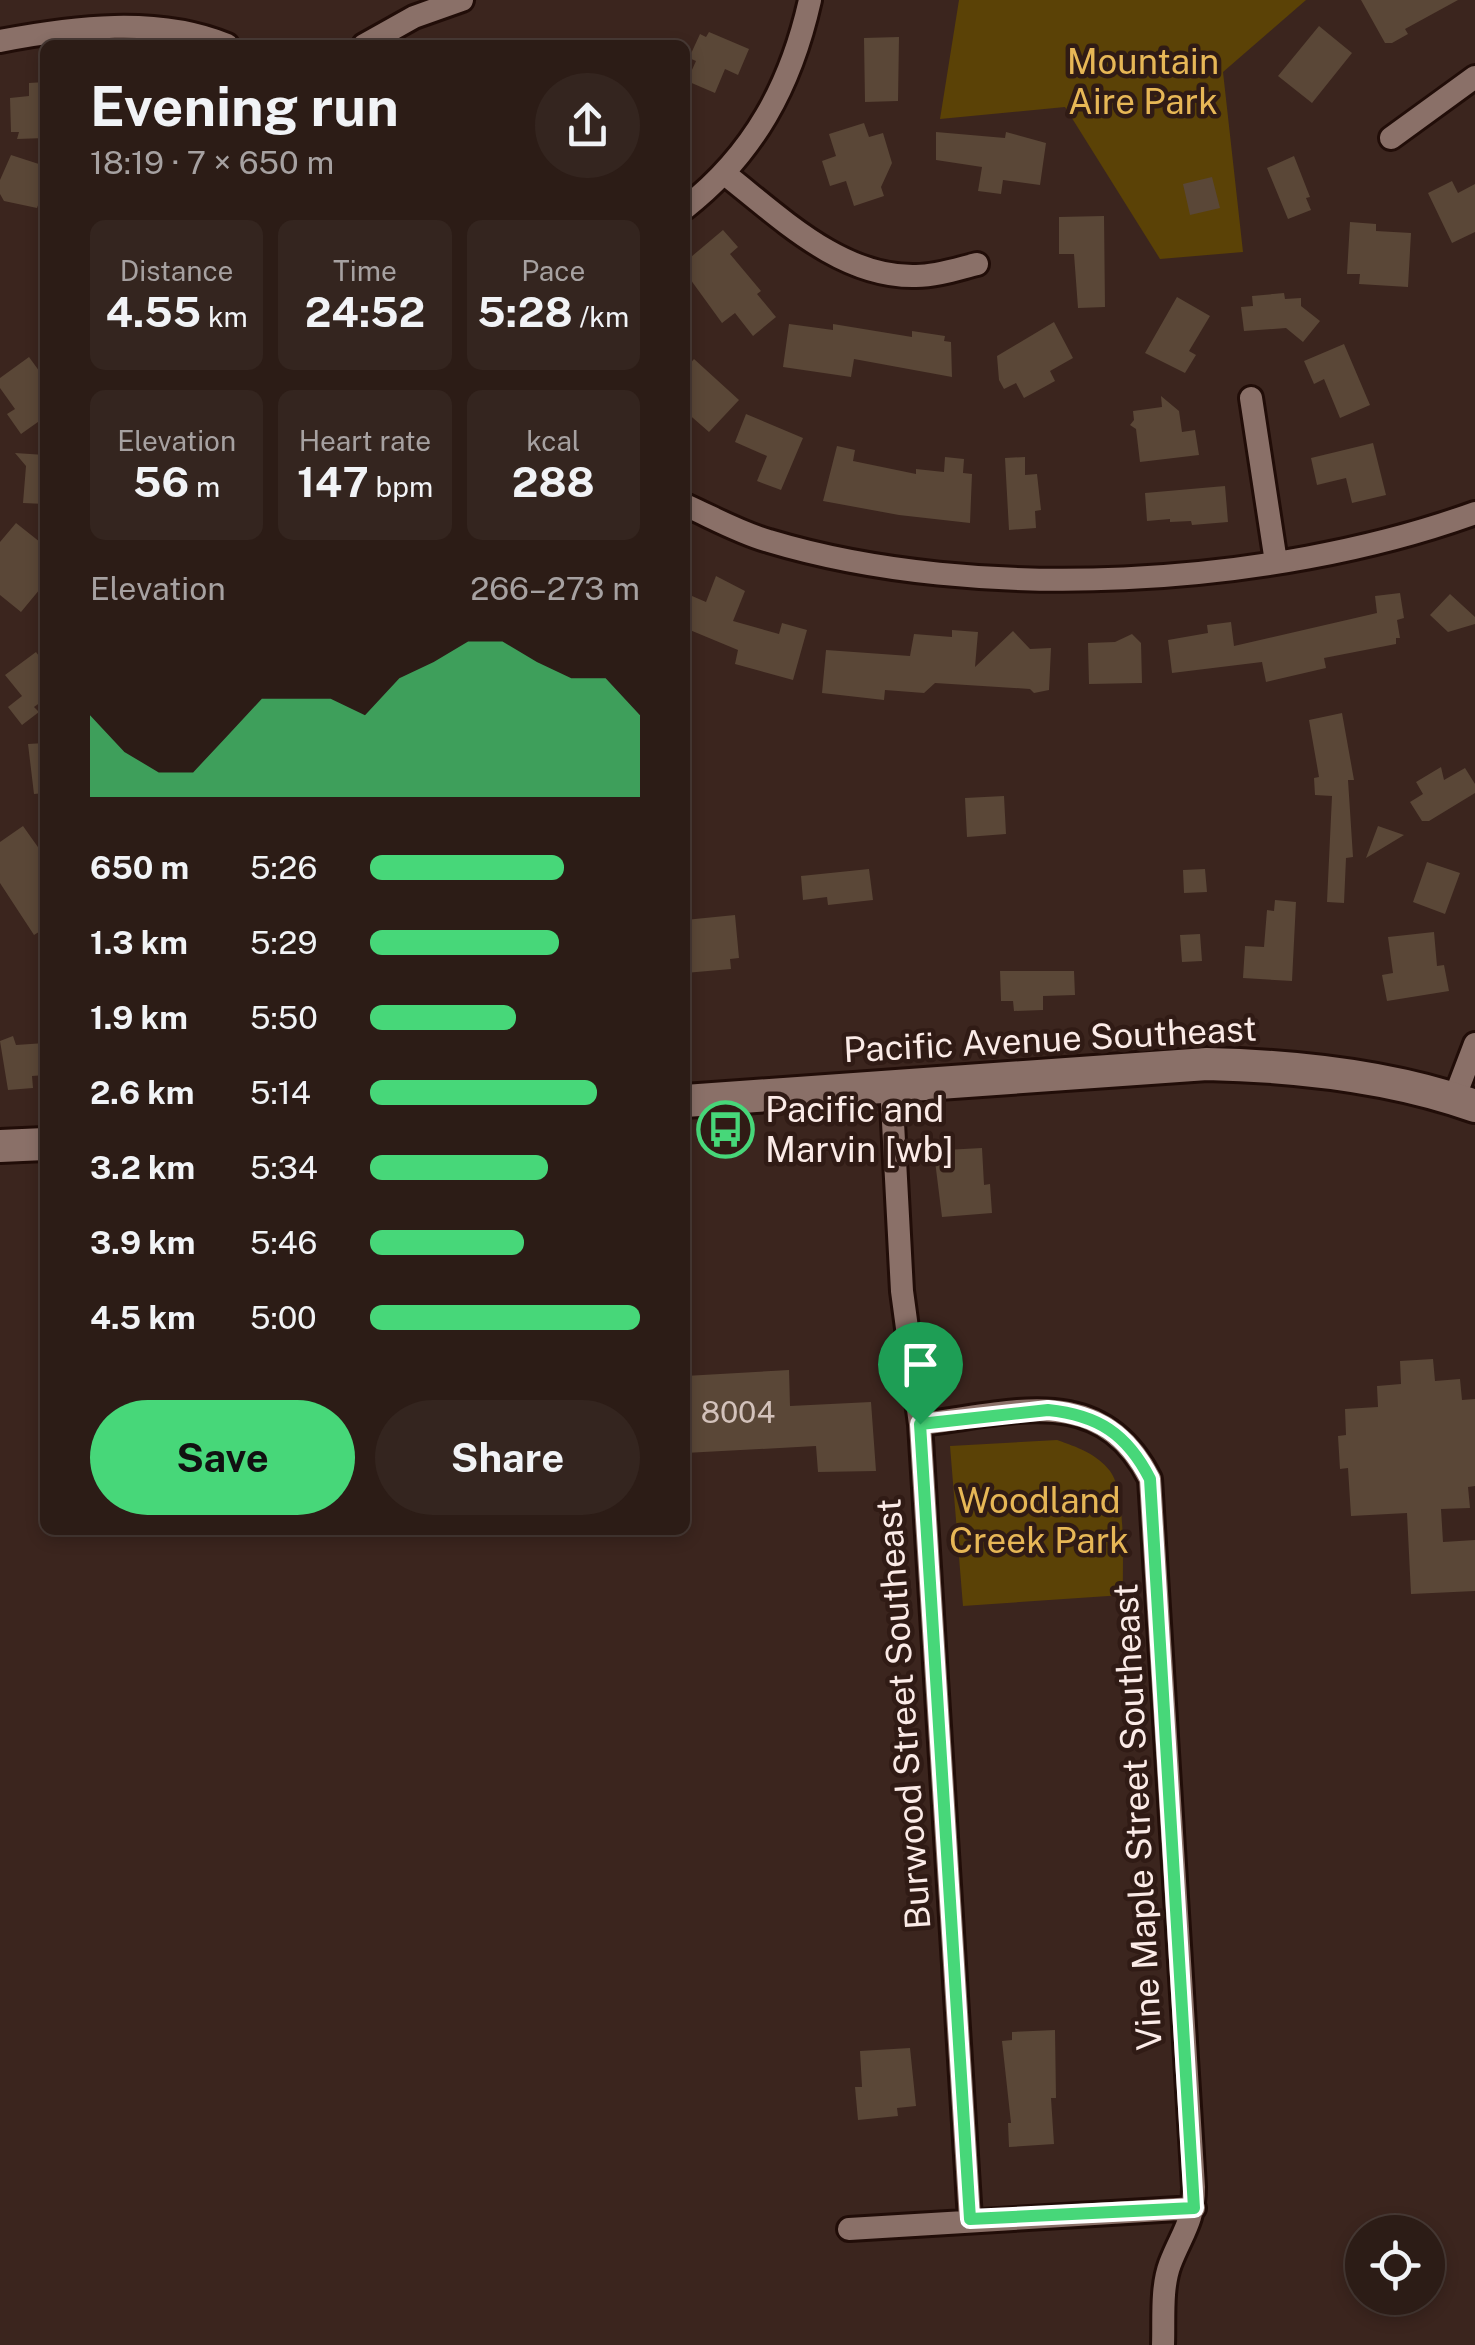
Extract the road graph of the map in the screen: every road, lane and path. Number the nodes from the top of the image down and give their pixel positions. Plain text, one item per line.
1 (462, 0) edge
2 (810, 0) edge
3 (0, 40) edge
4 (212, 40) edge
5 (373, 40) edge
6 (1475, 77) edge
7 (1392, 138) dead end
8 (724, 174) junction
9 (690, 204) edge
10 (978, 264) dead end
11 (1252, 398) dead end
12 (690, 507) edge
13 (1475, 513) edge
14 (1276, 562) junction
15 (1475, 1044) edge
16 (891, 1085) junction
17 (690, 1101) edge
18 (1464, 1102) edge
19 (40, 1144) edge
20 (0, 1146) edge
21 (920, 1424) junction
22 (1194, 2208) junction
23 (970, 2219) junction
24 (849, 2229) dead end
25 (1163, 2345) edge

1 - 5 street
2 - 8 street
3 - 4 street
6 - 7 street
8 - 9 street
8 - 10 street
11 - 14 street
12 - 14 street
13 - 14 street
15 - 18 street
16 - 17 main road, Pacific Avenue Southeast
16 - 18 main road, Pacific Avenue Southeast
16 - 21 street, Burwood Street Southeast
19 - 20 main road
21 - 22 street, Vine Maple Street Southeast
21 - 23 street, Burwood Street Southeast
22 - 23 street
22 - 25 street, Vine Maple Street Southeast
23 - 24 street

